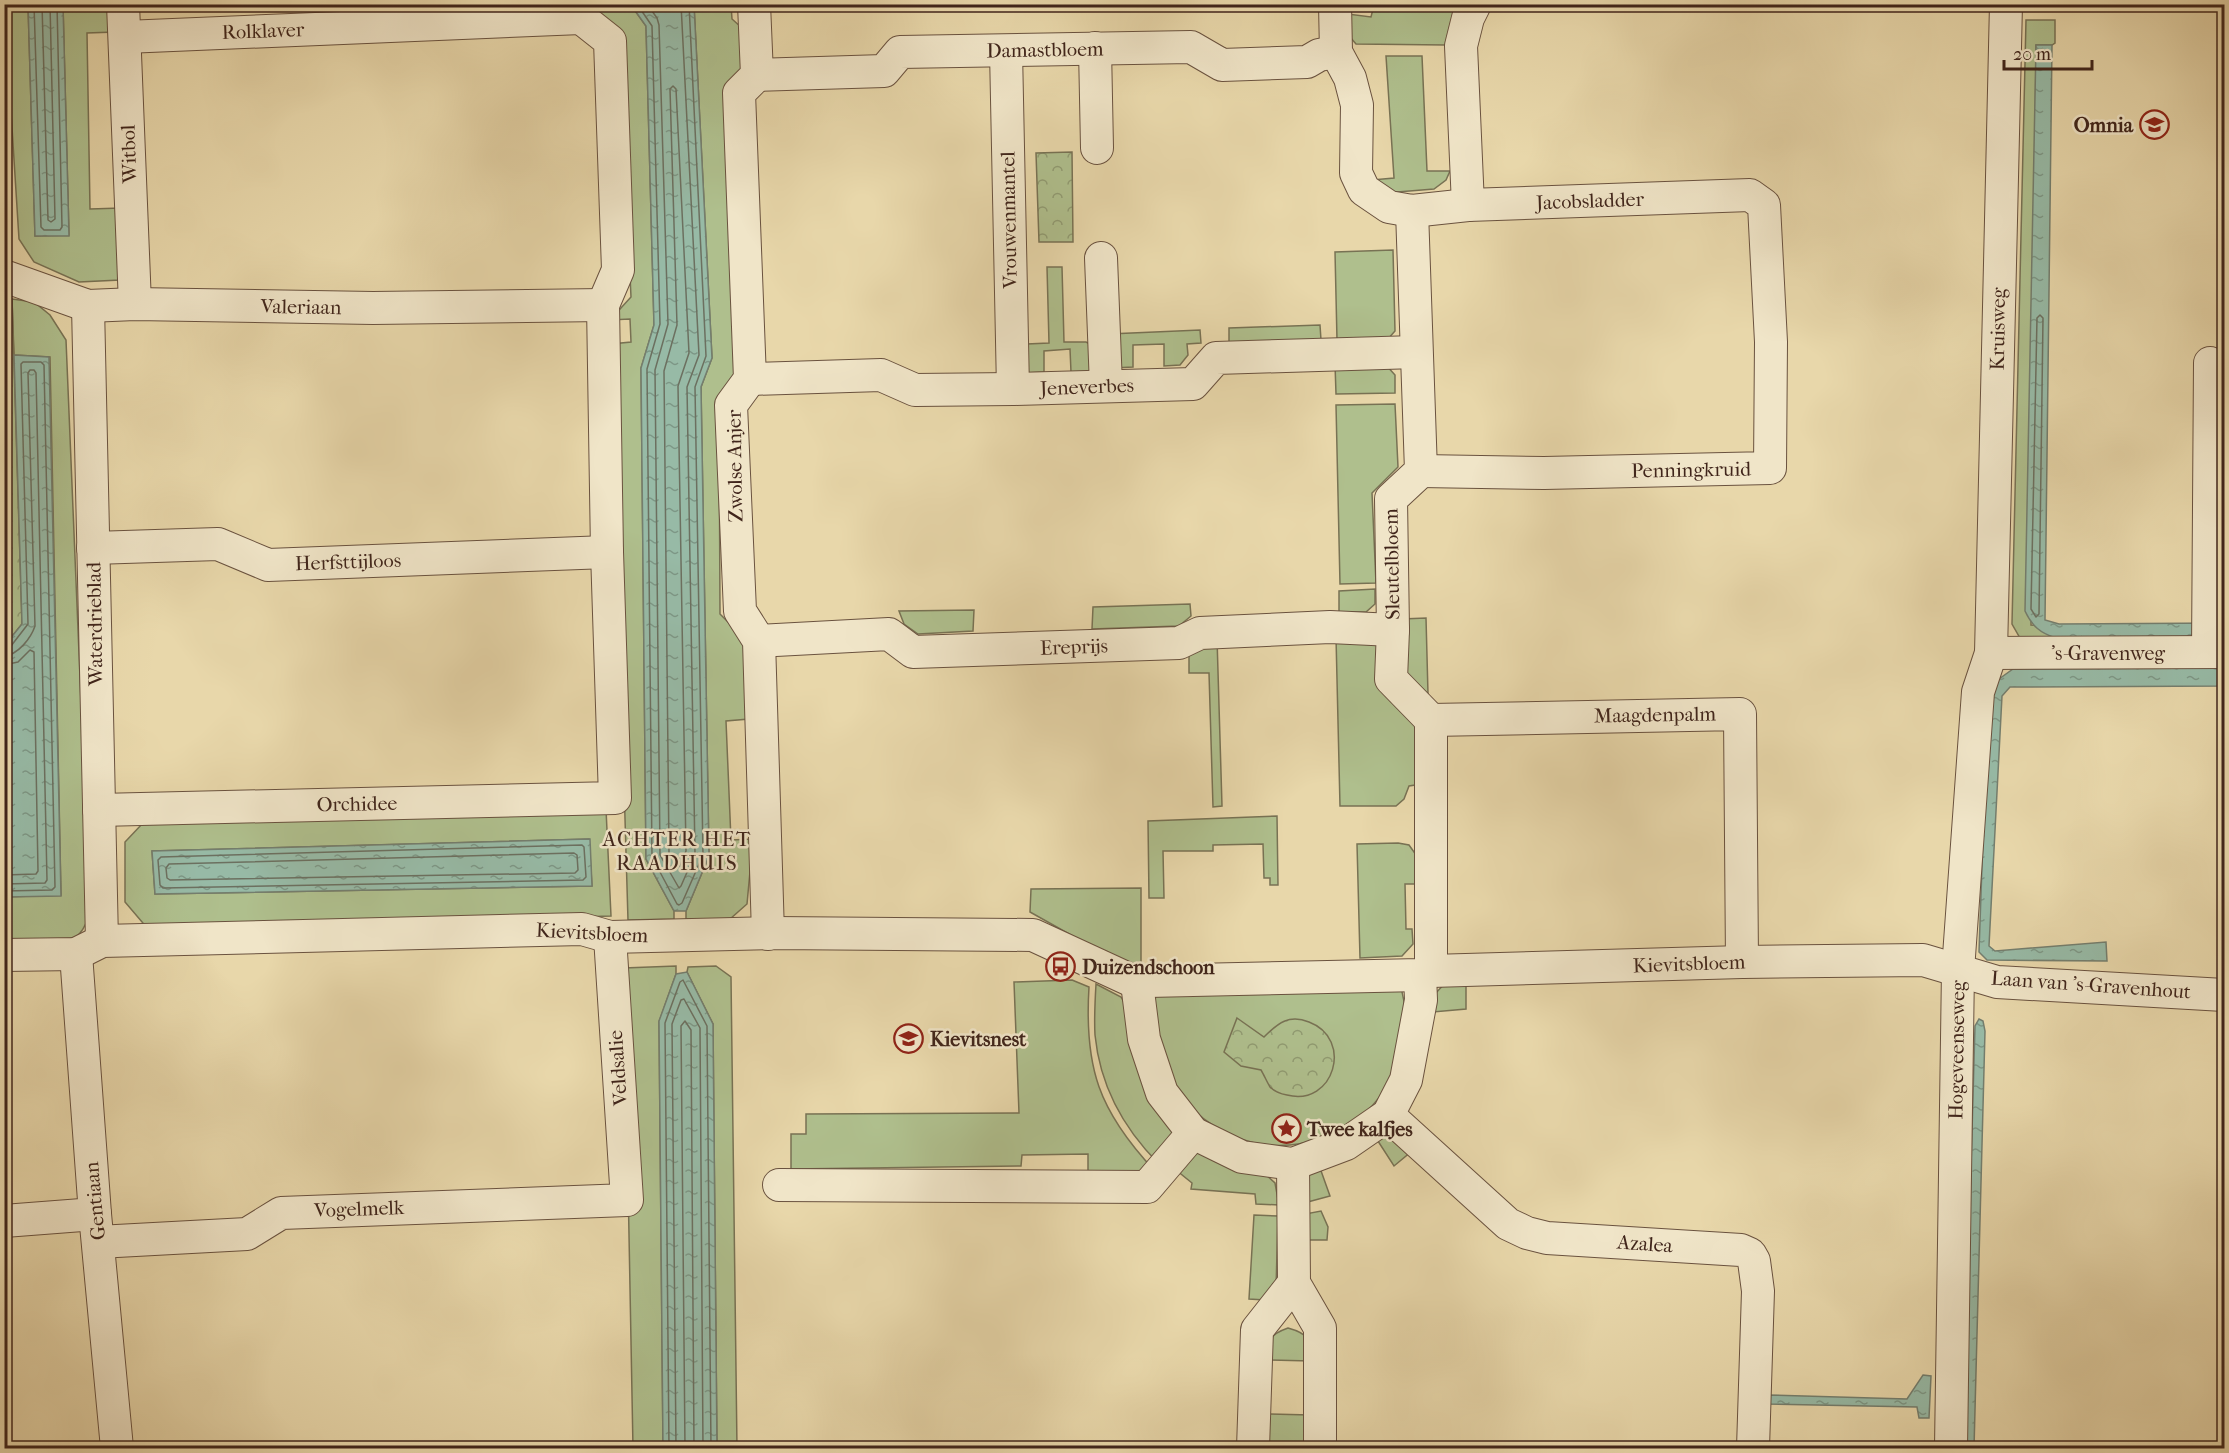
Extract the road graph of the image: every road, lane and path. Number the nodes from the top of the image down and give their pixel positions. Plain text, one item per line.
1 (123, 4) edge
2 (754, 4) edge
3 (1335, 4) edge
4 (1475, 4) edge
5 (2006, 4) edge
6 (581, 11) edge
7 (125, 37) junction
8 (1095, 48) junction
9 (1006, 51) junction
10 (1336, 52) junction
11 (757, 75) junction
12 (1097, 148) dead end
13 (1468, 205) junction
14 (1764, 205) joint
15 (1412, 211) junction
16 (1101, 258) dead end
17 (4, 276) edge
18 (135, 304) junction
19 (603, 305) junction
20 (88, 306) junction
21 (1416, 352) junction
22 (2210, 363) dead end
23 (750, 379) junction
24 (1106, 386) junction
25 (1013, 389) junction
26 (1421, 471) junction
27 (93, 548) junction
28 (607, 552) junction
29 (1393, 630) junction
30 (759, 641) junction
31 (2216, 652) edge
32 (1990, 653) junction
33 (1431, 720) junction
34 (99, 810) junction
35 (768, 934) junction
36 (610, 937) junction
37 (89, 948) junction
38 (4, 955) edge
39 (1742, 962) junction
40 (1958, 970) junction
41 (1426, 973) junction
42 (1137, 983) junction
43 (2224, 995) edge
44 (1388, 1115) junction
45 (1193, 1132) junction
46 (1293, 1164) junction
47 (779, 1185) dead end
48 (627, 1200) joint
49 (4, 1221) edge
50 (97, 1228) junction
51 (1294, 1283) junction
52 (117, 1449) edge
53 (1253, 1449) edge
54 (1320, 1449) edge
55 (1753, 1449) edge
56 (1951, 1449) edge

1 - 7 street, Witbol
2 - 11 street
3 - 10 street
4 - 13 street
5 - 32 street, Kruisweg
6 - 7 street, Rolklaver
6 - 19 street
7 - 18 street, Witbol
8 - 9 street, Damastbloem
8 - 10 street, Damastbloem
8 - 12 street
9 - 11 street, Damastbloem
9 - 25 street, Vrouwenmantel
10 - 15 street
11 - 23 street
13 - 14 street, Jacobsladder
13 - 15 street, Jacobsladder
14 - 26 street, Penningkruid
15 - 21 street
16 - 24 street
17 - 20 street, Valeriaan
18 - 19 street, Valeriaan
18 - 20 street, Valeriaan
19 - 28 street
20 - 27 street, Waterdrieblad
21 - 24 street, Jeneverbes
21 - 26 street
22 - 31 street
23 - 25 street, Jeneverbes
23 - 30 street, Zwolse Anjer
24 - 25 street, Jeneverbes
26 - 29 street, Sleutelbloem
27 - 28 street, Herfsttijloos
27 - 34 street, Waterdrieblad
28 - 34 street, Orchidee
29 - 30 street, Ereprijs
29 - 33 street, Sleutelbloem
30 - 35 street
31 - 32 street, 's-Gravenweg
32 - 40 street, Hogeveenseweg
33 - 39 street, Maagdenpalm
33 - 41 street
34 - 37 street, Waterdrieblad
35 - 36 street, Kievitsbloem
35 - 42 street, Kievitsbloem
36 - 37 street, Kievitsbloem
36 - 48 street, Veldsalie
37 - 38 street, Kievitsbloem
37 - 50 street, Gentiaan
39 - 40 street, Kievitsbloem
39 - 41 street, Kievitsbloem
40 - 43 street, Laan van 's-Gravenhout
40 - 56 street, Hogeveenseweg
41 - 42 street, Kievitsbloem
41 - 44 street
42 - 45 street
44 - 46 street
44 - 55 street, Azalea
45 - 46 street
45 - 47 street
46 - 51 street
48 - 50 street, Vogelmelk
49 - 50 street, Vogelmelk
50 - 52 street, Gentiaan
51 - 53 street
51 - 54 street

